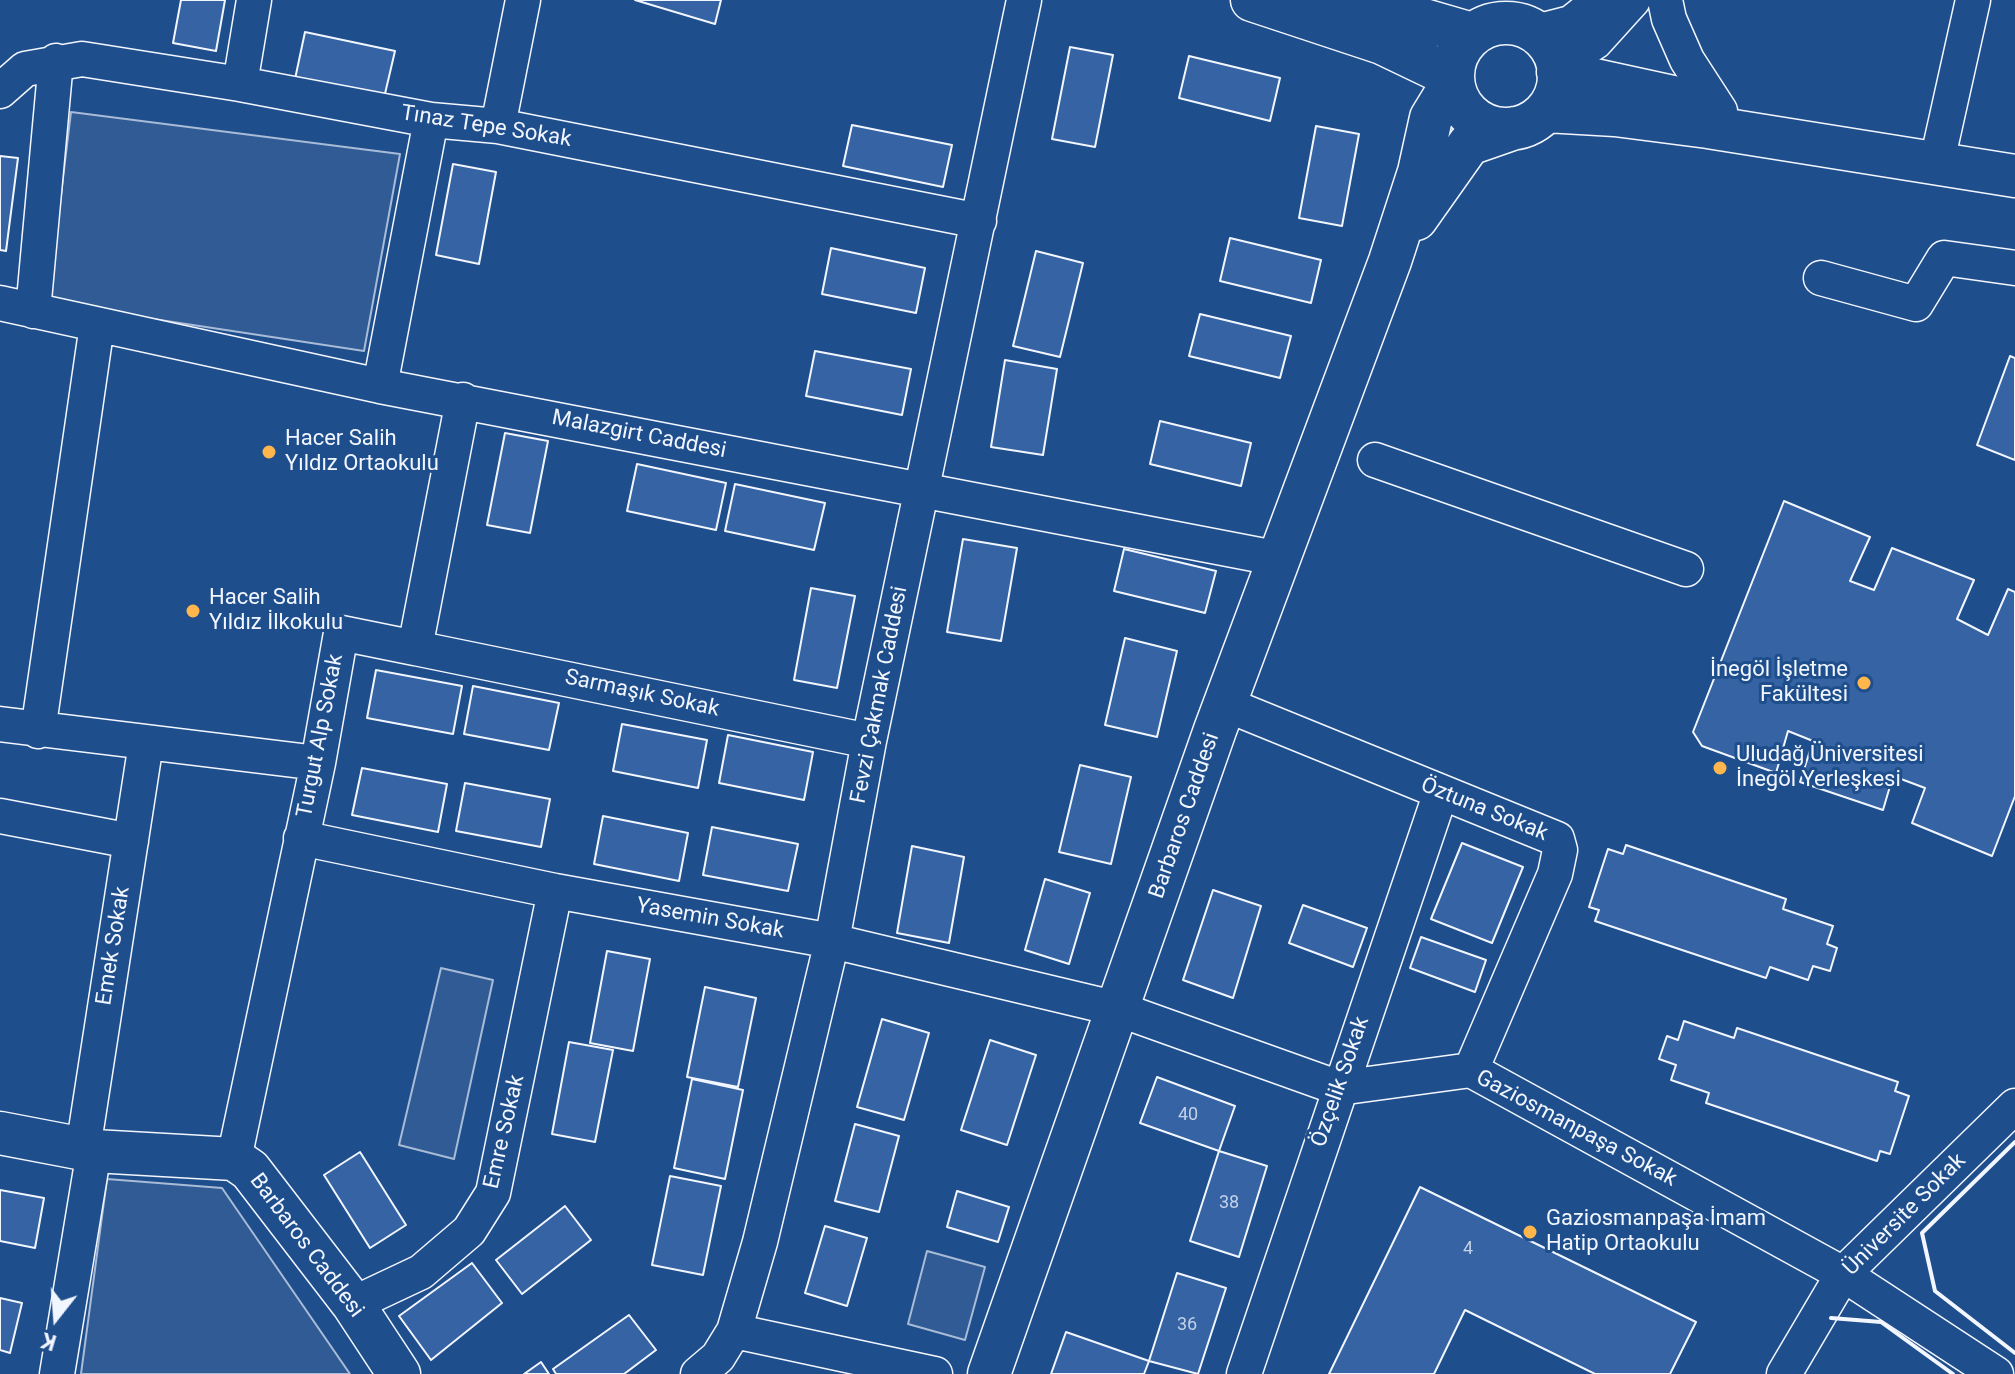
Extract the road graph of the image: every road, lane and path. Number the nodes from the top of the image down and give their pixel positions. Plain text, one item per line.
1 (254, 0) edge
2 (523, 0) edge
3 (1024, 0) edge
4 (1252, 0) edge
5 (1315, 0) edge
6 (1600, 0) edge
7 (1633, 0) edge
8 (1665, 0) edge
9 (1973, 0) edge
10 (1536, 32) junction
11 (1472, 34) junction
12 (56, 61) junction
13 (1453, 80) junction
14 (240, 84) junction
15 (0, 91) edge
16 (1544, 94) junction
17 (1720, 111) junction
18 (431, 120) junction
19 (498, 126) junction
20 (1819, 147) junction
21 (1936, 166) junction
22 (2015, 176) edge
23 (979, 221) junction
24 (1390, 261) junction
25 (2015, 268) edge
26 (1821, 278) dead end
27 (0, 303) edge
28 (33, 311) junction
29 (97, 325) junction
30 (380, 386) junction
31 (463, 400) junction
32 (1375, 460) dead end
33 (922, 490) junction
34 (1280, 559) junction
35 (1686, 569) dead end
36 (415, 648) junction
37 (1225, 704) junction
38 (0, 724) edge
39 (38, 731) junction
40 (869, 741) junction
41 (146, 743) junction
42 (318, 763) junction
43 (1441, 792) junction
44 (0, 816) edge
45 (301, 838) junction
46 (131, 841) junction
47 (555, 891) junction
48 (832, 941) junction
49 (1118, 1009) junction
50 (1471, 1070) junction
51 (1339, 1088) junction
52 (2015, 1106) edge
53 (0, 1133) edge
54 (89, 1150) junction
55 (234, 1159) junction
56 (1843, 1274) junction
57 (353, 1304) junction
58 (734, 1331) junction
59 (57, 1374) edge
60 (399, 1374) edge
61 (698, 1374) edge
62 (935, 1374) edge
63 (989, 1374) edge
64 (1244, 1374) edge
65 (1784, 1374) edge
66 (1996, 1374) edge

1 - 14 street
2 - 19 street
3 - 23 street, Fevzi Çakmak Caddesi
4 - 13 main road
5 - 11 main road
6 - 10 street
7 - 16 street
8 - 17 street
9 - 21 street
10 - 11 main road
10 - 16 main road
11 - 13 main road
12 - 14 street, Tınaz Tepe Sokak
12 - 15 street, Tınaz Tepe Sokak
12 - 28 street
13 - 16 main road
13 - 24 main road
14 - 18 street, Tınaz Tepe Sokak
16 - 17 main road
16 - 20 main road
16 - 24 main road
17 - 20 main road
18 - 19 street, Tınaz Tepe Sokak
18 - 30 street
19 - 23 street, Tınaz Tepe Sokak
20 - 21 main road
21 - 22 main road
23 - 33 street, Fevzi Çakmak Caddesi
24 - 34 main road, Barbaros Caddesi
25 - 26 street
27 - 28 street, Malazgirt Caddesi
28 - 29 street, Malazgirt Caddesi
29 - 30 street, Malazgirt Caddesi
29 - 39 street
30 - 31 street, Malazgirt Caddesi
31 - 33 street, Malazgirt Caddesi
31 - 36 street
32 - 35 street
33 - 34 street, Malazgirt Caddesi
33 - 40 street, Fevzi Çakmak Caddesi
34 - 37 main road, Barbaros Caddesi
36 - 40 street, Sarmaşık Sokak
36 - 42 street, Turgut Alp Sokak
37 - 43 street, Öztuna Sokak
37 - 49 main road, Barbaros Caddesi
38 - 39 street
39 - 41 street
40 - 48 street, Fevzi Çakmak Caddesi
41 - 42 street
41 - 46 street, Emek Sokak
42 - 45 street, Turgut Alp Sokak
43 - 50 street, Öztuna Sokak
43 - 51 street, Özçelik Sokak
44 - 46 street
45 - 47 street, Yasemin Sokak
45 - 55 street, Turgut Alp Sokak
46 - 54 street, Emek Sokak
47 - 48 street, Yasemin Sokak
47 - 57 street, Emre Sokak
48 - 49 street, Yasemin Sokak
48 - 58 street, Fevzi Çakmak Caddesi
49 - 51 street, Gaziosmanpaşa Sokak
49 - 63 main road, Barbaros Caddesi
50 - 51 street, Gaziosmanpaşa Sokak
50 - 56 street, Gaziosmanpaşa Sokak
51 - 64 street, Özçelik Sokak
52 - 56 street, Üniversite Sokak
53 - 54 main road, Barbaros Caddesi
54 - 55 main road, Barbaros Caddesi
54 - 59 street, Emek Sokak
55 - 57 main road, Barbaros Caddesi
56 - 65 street, Üniversite Sokak
56 - 66 street, Gaziosmanpaşa Sokak
57 - 60 main road, Barbaros Caddesi
58 - 61 street, Fevzi Çakmak Caddesi
58 - 62 street

